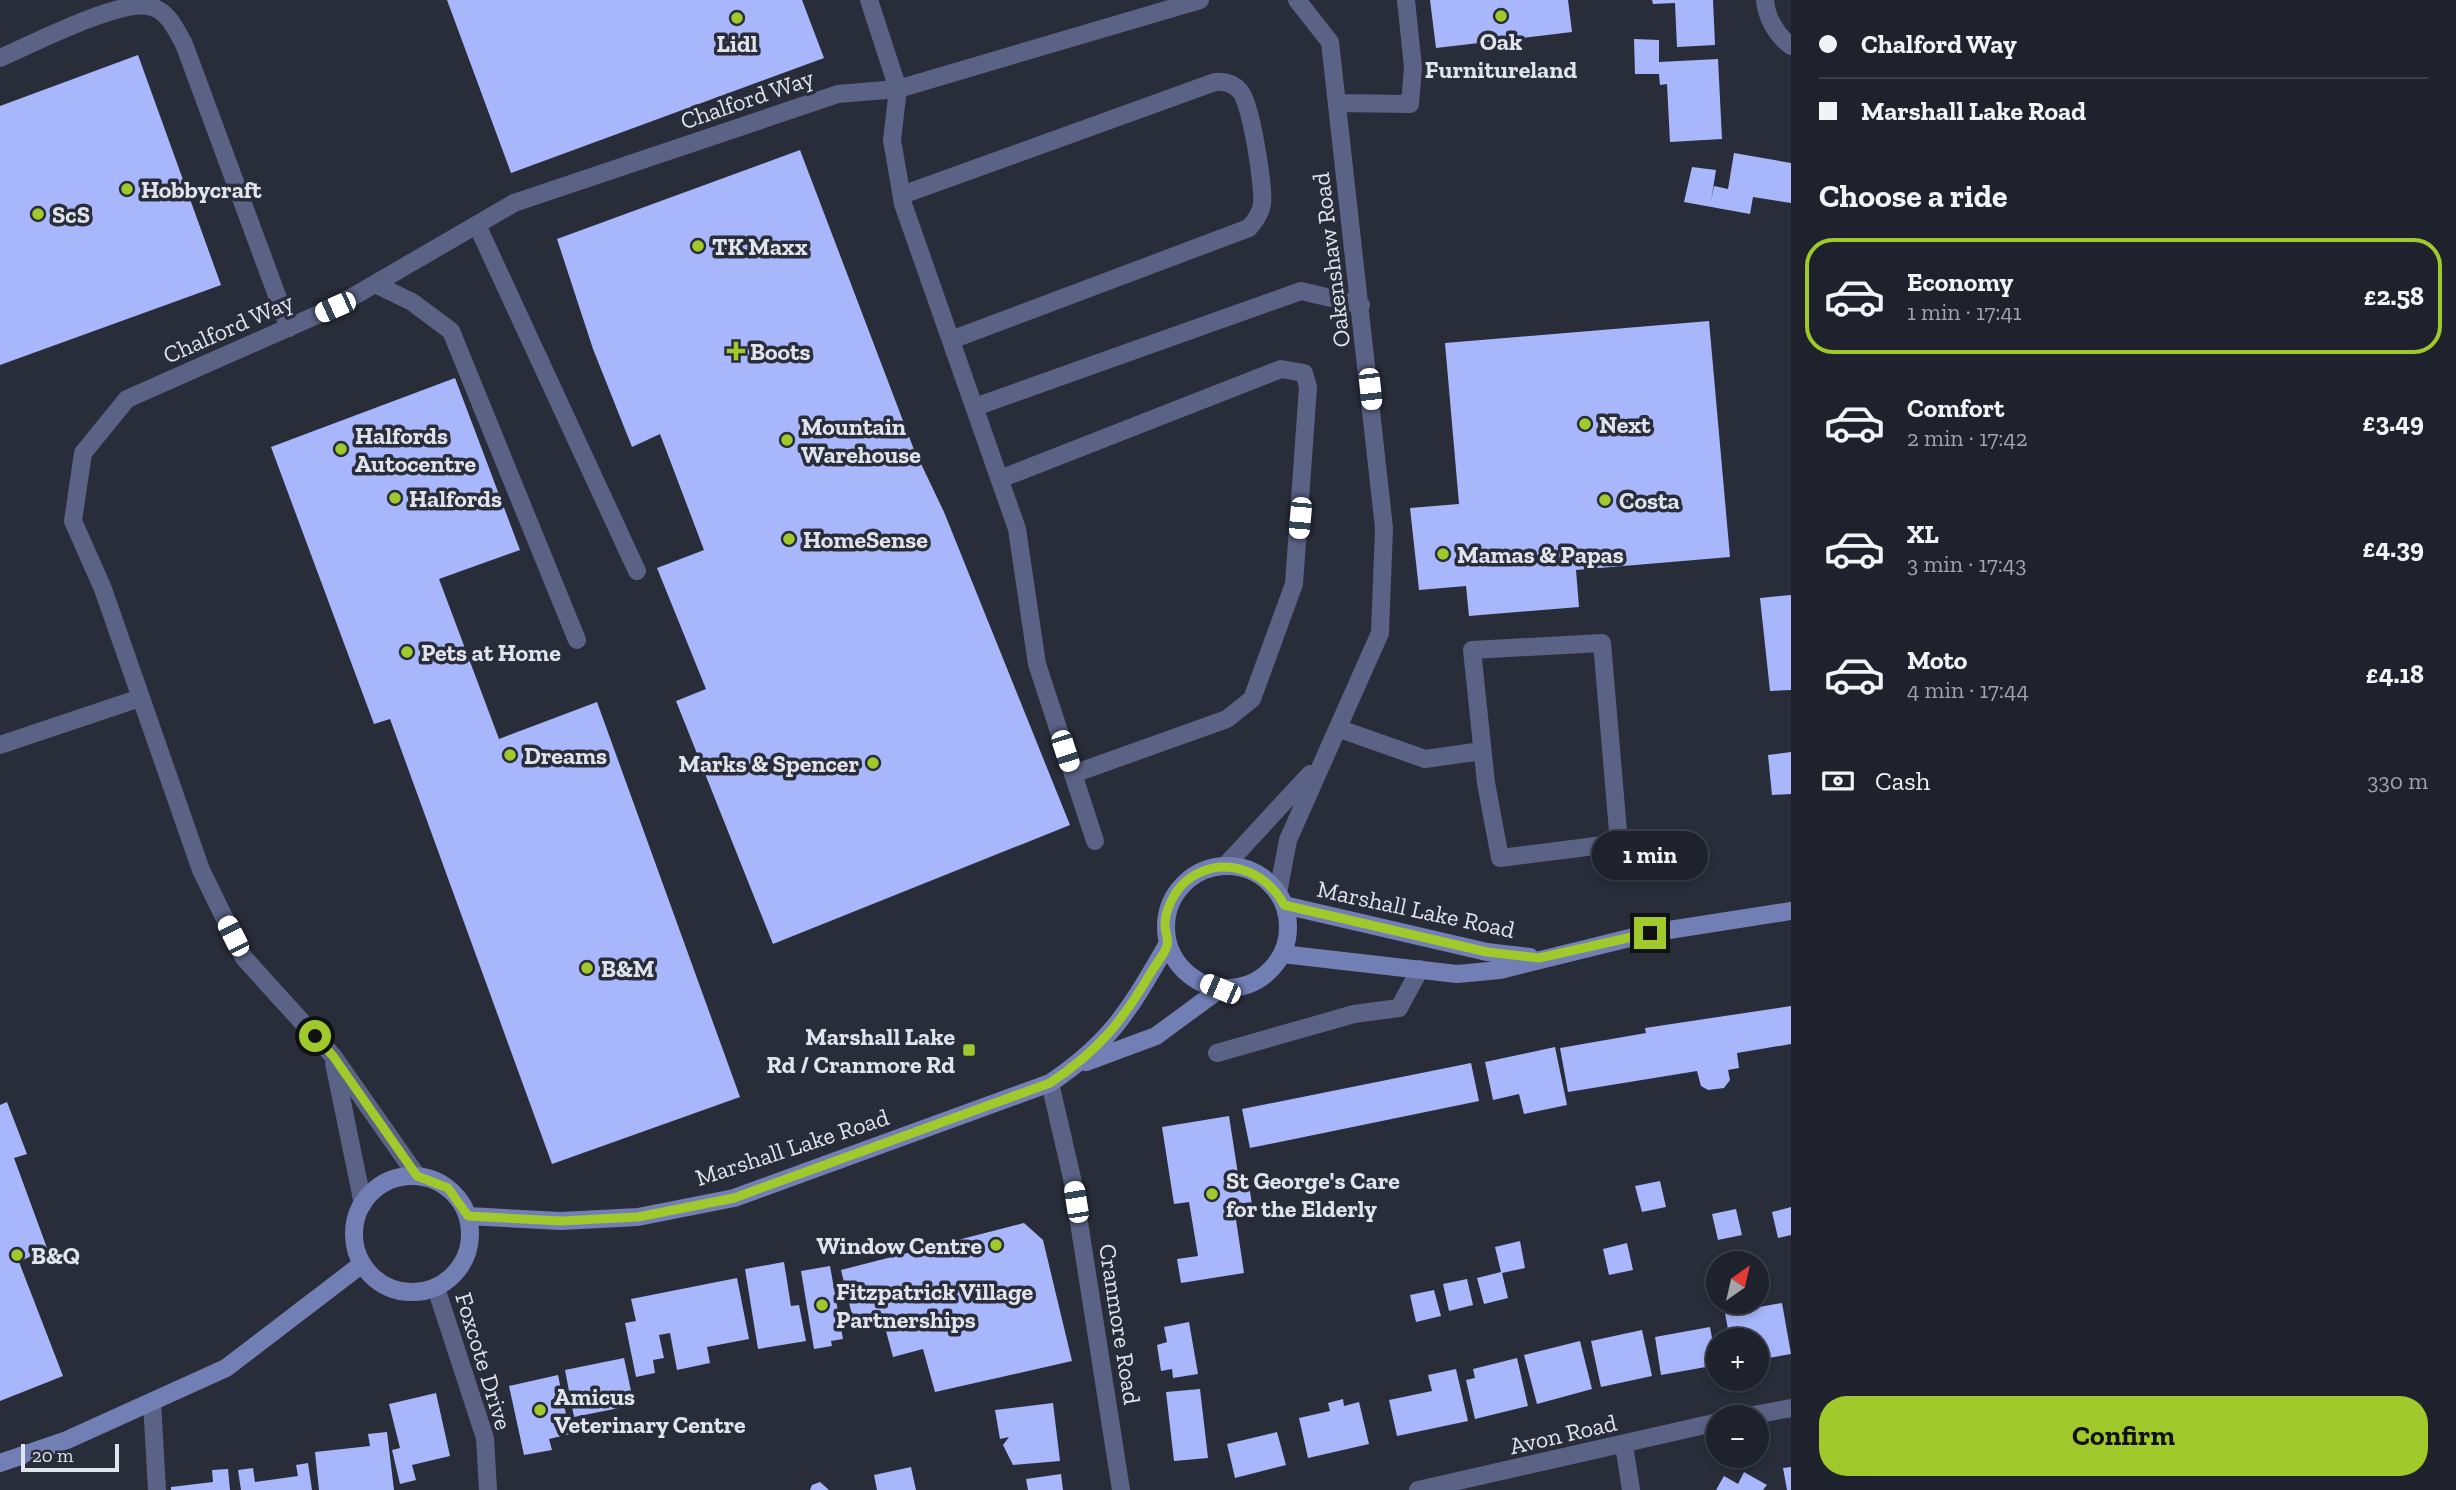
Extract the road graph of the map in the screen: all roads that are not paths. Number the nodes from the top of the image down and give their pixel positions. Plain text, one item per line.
1 (869, 0) edge
2 (1200, 0) edge
3 (1297, 0) edge
4 (1406, 0) edge
5 (1765, 0) edge
6 (1791, 46) edge
7 (0, 58) edge
8 (898, 89) junction
9 (1337, 103) junction
10 (902, 195) junction
11 (477, 225) junction
12 (375, 285) junction
13 (1361, 305) junction
14 (289, 328) junction
15 (951, 340) junction
16 (975, 407) junction
17 (1000, 479) junction
18 (637, 571) dead end
19 (577, 640) dead end
20 (140, 698) junction
21 (1340, 729) junction
22 (0, 745) edge
23 (1482, 751) junction
24 (1320, 764) junction
25 (1073, 774) junction
26 (1095, 841) dead end
27 (1225, 866) junction
28 (1281, 899) junction
29 (1791, 911) edge
30 (1167, 945) junction
31 (1282, 954) junction
32 (1539, 958) junction
33 (1420, 969) junction
34 (1220, 989) junction
35 (1217, 1053) dead end
36 (333, 1056) junction
37 (1076, 1065) junction
38 (1050, 1083) junction
39 (417, 1176) junction
40 (363, 1204) junction
41 (468, 1216) junction
42 (362, 1264) junction
43 (436, 1288) junction
44 (152, 1402) junction
45 (1791, 1408) edge
46 (1769, 1412) edge
47 (1706, 1425) edge
48 (1624, 1446) junction
49 (0, 1463) edge
50 (158, 1490) edge
51 (488, 1490) edge
52 (1121, 1490) edge
53 (1418, 1490) edge
54 (1631, 1490) edge

1 - 8 street
2 - 8 street, Chalford Way
3 - 9 street, Oakenshaw Road
4 - 9 street
5 - 6 street
7 - 14 street
8 - 10 street
8 - 11 street, Chalford Way
9 - 13 street, Oakenshaw Road
10 - 15 street
10 - 15 street
11 - 12 street, Chalford Way
11 - 18 street
12 - 14 street, Chalford Way
12 - 19 street
13 - 16 street
13 - 21 street, Oakenshaw Road
14 - 20 street, Chalford Way
15 - 16 street
16 - 17 street
17 - 25 street
17 - 25 street
20 - 22 street
20 - 36 street, Chalford Way
21 - 23 street
21 - 24 street, Oakenshaw Road
23 - 23 street
24 - 27 street, Oakenshaw Road
24 - 28 street, Oakenshaw Road
25 - 26 street
27 - 28 main road, Marshall Lake Road
27 - 30 main road, Marshall Lake Road
28 - 31 main road, Marshall Lake Road
28 - 32 main road, Marshall Lake Road
29 - 32 main road, Marshall Lake Road
30 - 34 main road
30 - 37 main road, Marshall Lake Road
31 - 33 main road, Marshall Lake Road
31 - 34 main road, Marshall Lake Road
32 - 33 main road, Marshall Lake Road
33 - 35 street
34 - 37 main road, Marshall Lake Road
36 - 39 street, Chalford Way
36 - 40 street
37 - 38 main road, Marshall Lake Road
38 - 41 main road, Marshall Lake Road
38 - 52 street, Cranmore Road
39 - 40 main road
39 - 41 main road
40 - 42 main road
41 - 43 main road
42 - 43 main road
42 - 44 main road
43 - 51 street, Foxcote Drive
44 - 49 main road
44 - 50 street
45 - 46 street
47 - 48 street, Avon Road
48 - 53 street, Avon Road
48 - 54 street

